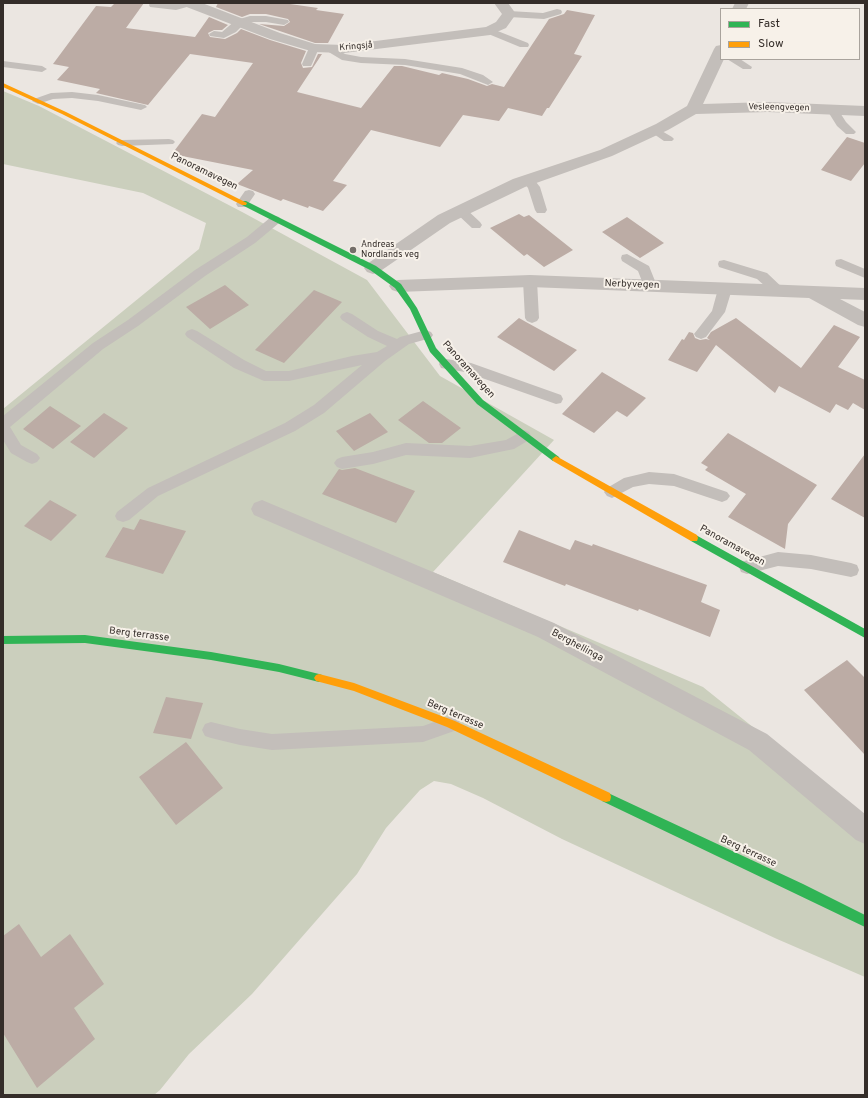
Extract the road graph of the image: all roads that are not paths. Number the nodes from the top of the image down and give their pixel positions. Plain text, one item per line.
1 (189, 3) edge
2 (154, 5) dead end
3 (505, 9) edge
4 (557, 12) dead end
5 (240, 22) junction
6 (284, 22) dead end
7 (490, 31) junction
8 (214, 34) dead end
9 (524, 45) dead end
10 (314, 48) junction
11 (331, 49) junction
12 (720, 59) edge
13 (734, 60) edge
14 (3, 64) edge
15 (307, 64) dead end
16 (746, 67) dead end
17 (42, 70) dead end
18 (488, 82) dead end
19 (3, 85) edge
20 (38, 101) junction
21 (141, 107) dead end
22 (693, 109) junction
23 (833, 110) junction
24 (865, 111) edge
25 (850, 132) dead end
26 (169, 142) dead end
27 (122, 143) junction
28 (528, 180) junction
29 (541, 210) dead end
30 (461, 211) junction
31 (275, 220) junction
32 (476, 225) dead end
33 (627, 258) dead end
34 (841, 263) dead end
35 (724, 264) dead end
36 (373, 268) junction
37 (865, 274) edge
38 (530, 281) junction
39 (398, 286) junction
40 (650, 286) junction
41 (725, 289) junction
42 (779, 291) junction
43 (810, 292) junction
44 (865, 294) edge
45 (347, 318) dead end
46 (532, 318) dead end
47 (865, 320) edge
48 (192, 334) dead end
49 (701, 334) dead end
50 (426, 335) junction
51 (398, 345) junction
52 (380, 357) junction
53 (446, 364) junction
54 (556, 399) dead end
55 (3, 424) edge
56 (3, 428) edge
57 (524, 436) junction
58 (32, 458) dead end
59 (342, 463) dead end
60 (612, 492) junction
61 (722, 496) dead end
62 (262, 509) dead end
63 (123, 516) dead end
64 (747, 568) junction
65 (852, 570) dead end
66 (865, 634) edge
67 (3, 640) edge
68 (451, 724) junction
69 (211, 730) dead end
70 (865, 831) edge
71 (865, 922) edge

1 - 2 lane
1 - 5 street, Kringsjå
3 - 4 lane
3 - 7 street, Kringsjå
5 - 6 lane
5 - 8 lane
5 - 10 street, Kringsjå
7 - 9 lane
7 - 11 street, Kringsjå
10 - 11 street, Kringsjå
10 - 15 lane
11 - 18 lane
12 - 22 street
13 - 16 lane
14 - 17 lane
19 - 20 street, Panoramavegen
20 - 21 lane
20 - 27 street, Panoramavegen
22 - 23 street, Vesleengvegen
22 - 28 street
23 - 24 street, Vesleengvegen
23 - 25 lane
26 - 27 lane
27 - 31 street, Panoramavegen
28 - 29 lane
28 - 30 street
30 - 32 lane
30 - 36 street
31 - 36 street, Panoramavegen
31 - 55 lane
33 - 40 lane
34 - 37 lane
35 - 42 lane
36 - 39 street, Panoramavegen
38 - 39 street, Nerbyvegen
38 - 40 street, Nerbyvegen
38 - 46 lane
39 - 50 street, Panoramavegen
40 - 41 street, Nerbyvegen
41 - 42 street, Nerbyvegen
41 - 49 lane
42 - 43 street, Nerbyvegen
43 - 44 street, Nerbyvegen
43 - 47 street
45 - 51 lane
48 - 52 lane
50 - 51 lane
50 - 53 street, Panoramavegen
51 - 52 lane
52 - 63 lane
53 - 54 lane
53 - 57 street, Panoramavegen
56 - 58 lane
57 - 59 lane
57 - 60 street, Panoramavegen
60 - 61 lane
60 - 64 street, Panoramavegen
62 - 70 street, Berghellinga
64 - 65 lane
64 - 66 street, Panoramavegen
67 - 68 street, Berg terrasse
68 - 69 lane
68 - 71 street, Berg terrasse

